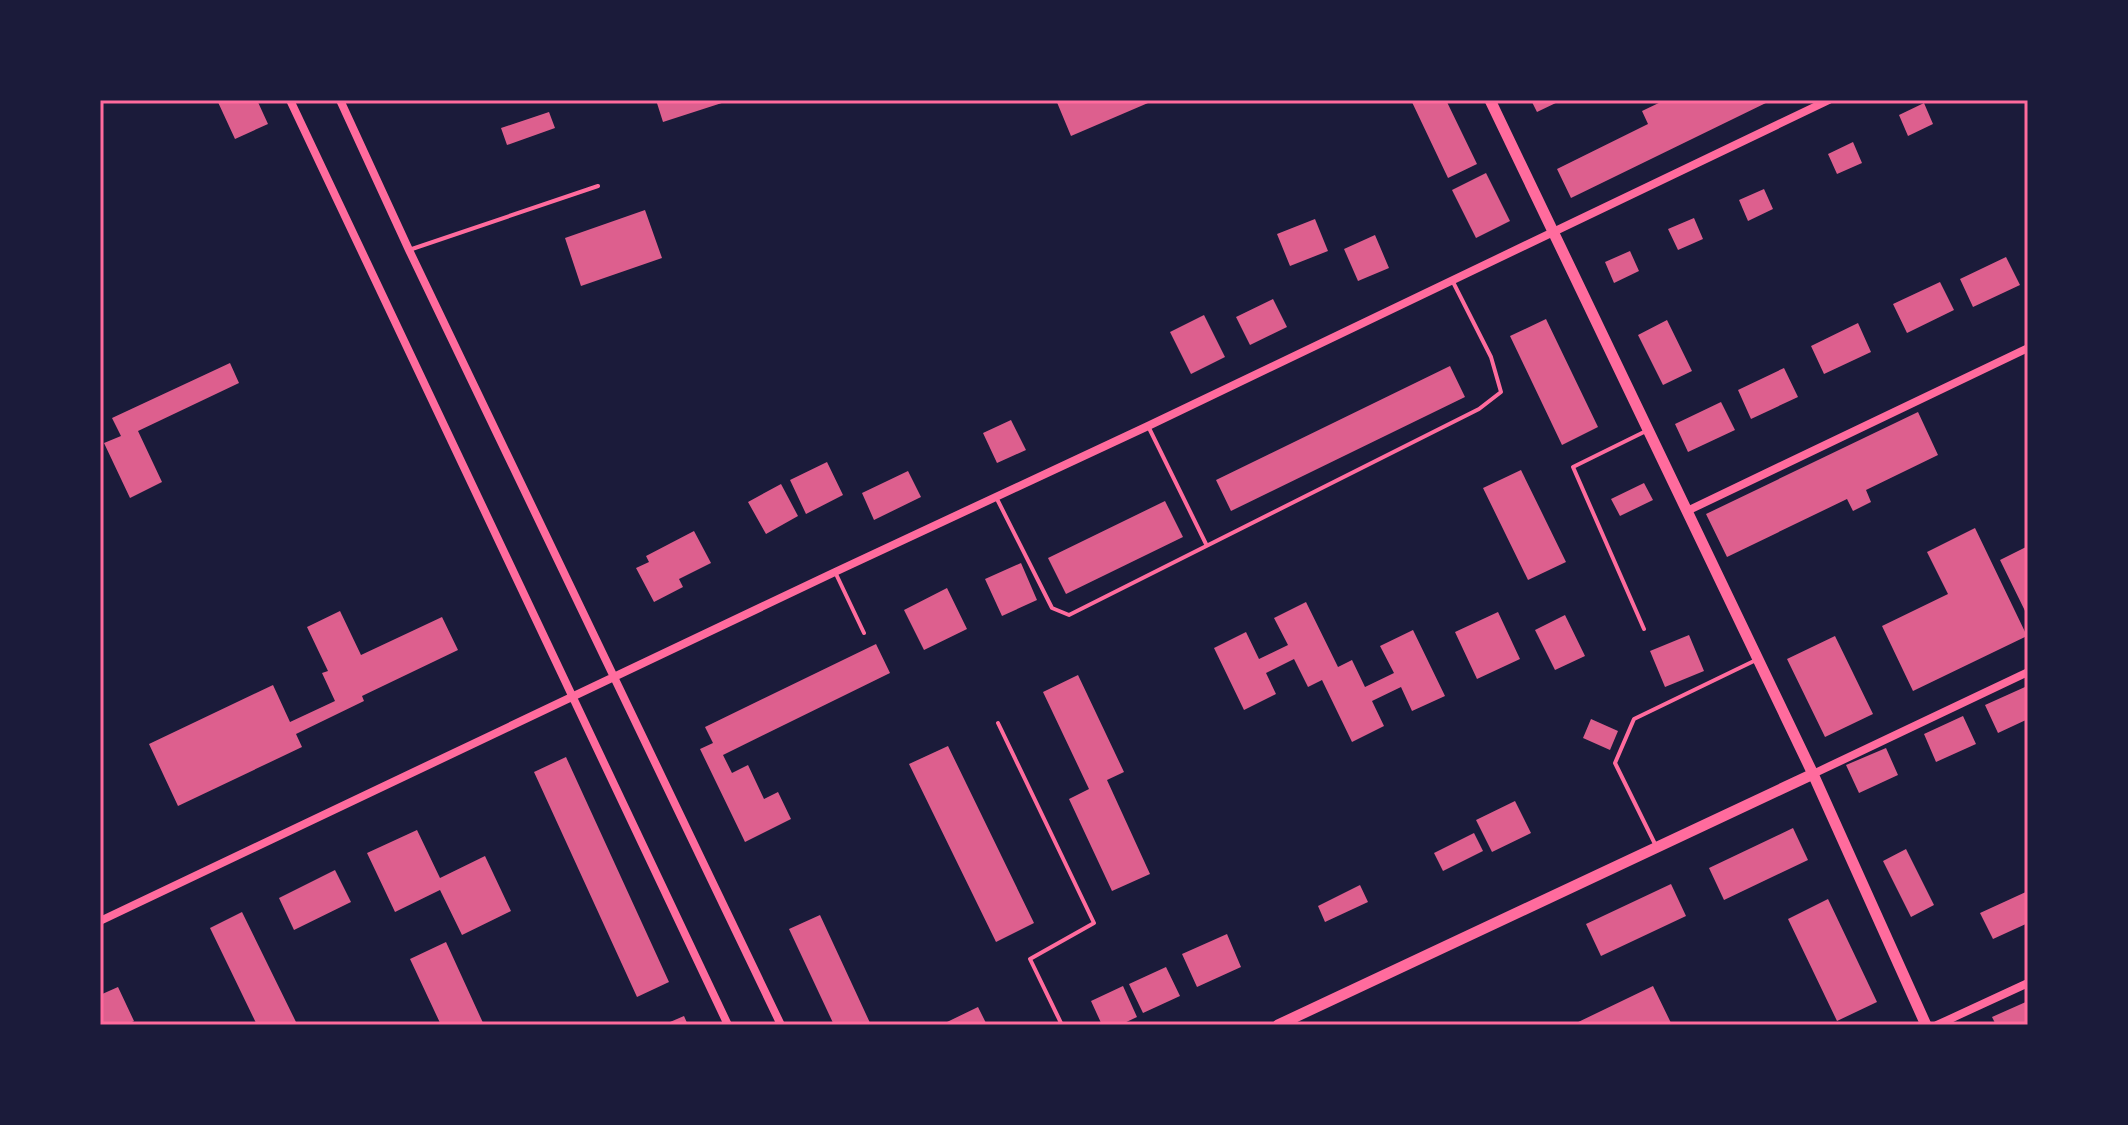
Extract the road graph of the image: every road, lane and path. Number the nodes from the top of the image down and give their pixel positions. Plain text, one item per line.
1 (290, 100) edge
2 (340, 100) edge
3 (1490, 100) edge
4 (1829, 100) edge
5 (598, 186) dead end
6 (1553, 231) junction
7 (409, 250) junction
8 (1451, 279) junction
9 (2028, 348) edge
10 (1148, 426) junction
11 (1648, 430) junction
12 (996, 497) junction
13 (1687, 511) junction
14 (1206, 544) junction
15 (835, 572) junction
16 (1644, 629) dead end
17 (864, 633) dead end
18 (1758, 659) junction
19 (2028, 672) edge
20 (613, 677) junction
21 (572, 698) junction
22 (998, 723) dead end
23 (1813, 774) junction
24 (1657, 848) junction
25 (100, 921) edge
26 (2028, 983) edge
27 (728, 1025) edge
28 (781, 1025) edge
29 (1062, 1025) edge
30 (1278, 1025) edge
31 (1926, 1025) edge
32 (1937, 1025) edge

1 - 21 street
2 - 7 street
3 - 6 street
4 - 6 street
5 - 7 lane
6 - 8 street
6 - 11 street
7 - 20 street
8 - 10 street
8 - 14 lane
9 - 13 street
10 - 12 street
10 - 14 lane
11 - 13 street
11 - 16 lane
12 - 14 lane
12 - 15 street
13 - 18 street
15 - 17 lane
15 - 20 street
18 - 23 street
18 - 24 lane
19 - 23 street
20 - 21 street
20 - 28 street
21 - 25 street
21 - 27 street
22 - 29 lane
23 - 24 street
23 - 31 street
24 - 30 street
26 - 32 street

